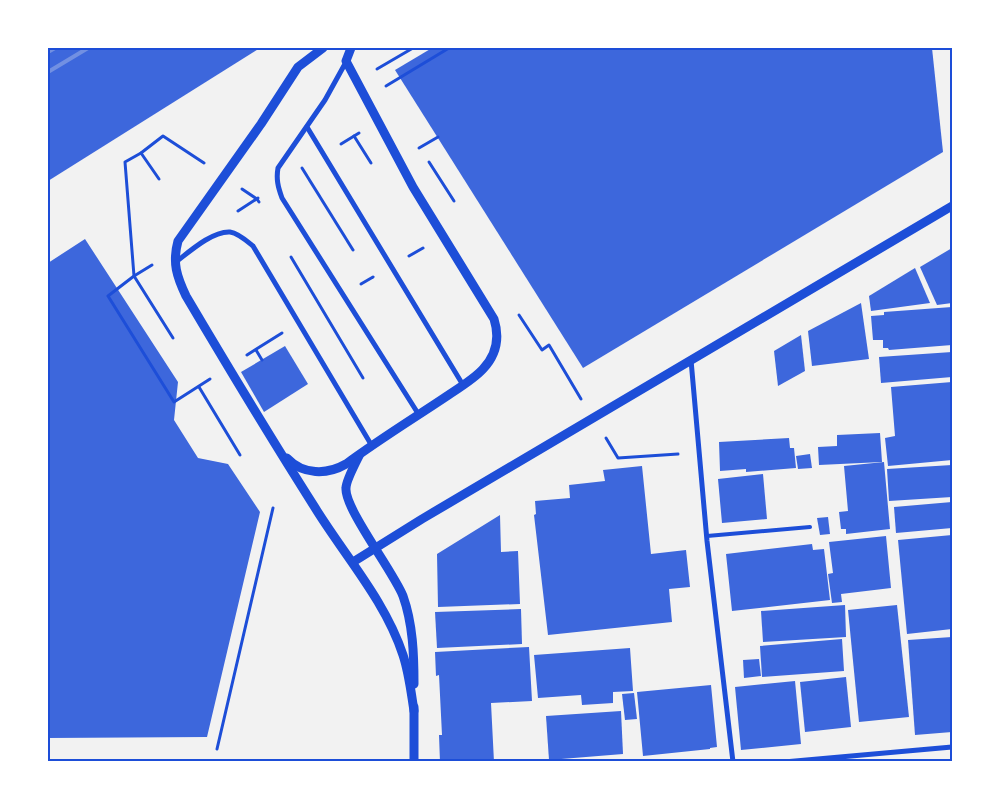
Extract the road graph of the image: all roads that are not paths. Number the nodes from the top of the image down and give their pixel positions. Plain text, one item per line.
1 (323, 48) edge
2 (352, 48) edge
3 (346, 61) junction
4 (307, 127) junction
5 (952, 206) edge
6 (175, 262) junction
7 (691, 359) junction
8 (463, 385) junction
9 (419, 415) junction
10 (277, 447) junction
11 (368, 448) junction
12 (810, 527) dead end
13 (707, 536) junction
14 (376, 548) junction
15 (353, 562) junction
16 (414, 711) junction
17 (952, 747) edge
18 (414, 762) edge
19 (733, 762) edge
20 (784, 762) edge

1 - 6 street
2 - 3 street
3 - 4 street
3 - 8 street
4 - 8 street
4 - 9 street
5 - 7 street
6 - 10 street
6 - 11 street
7 - 13 street
7 - 14 street
8 - 9 street
9 - 11 street
10 - 11 street
10 - 15 street
11 - 14 street
12 - 13 lane
13 - 19 street
14 - 15 street
14 - 16 street
15 - 16 street
16 - 18 street
17 - 20 street

